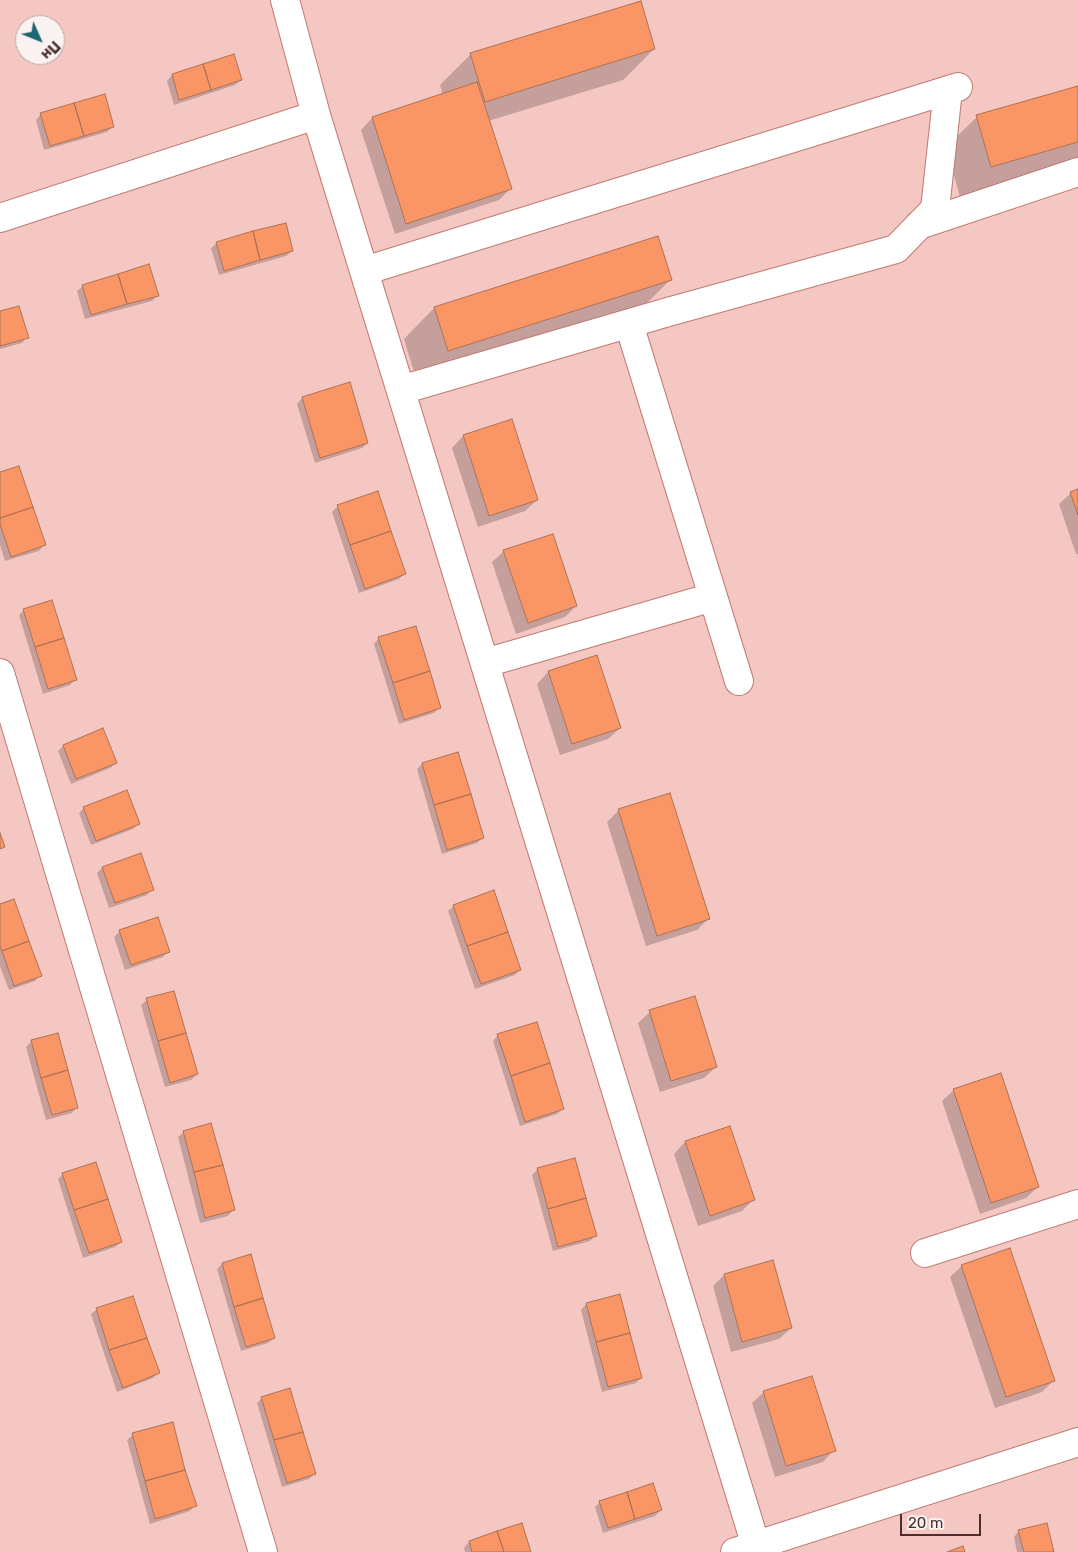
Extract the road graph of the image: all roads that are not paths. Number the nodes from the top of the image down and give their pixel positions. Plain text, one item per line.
1 (285, 0) edge
2 (316, 115) junction
3 (1078, 172) edge
4 (0, 218) edge
5 (918, 225) junction
6 (364, 271) junction
7 (628, 324) junction
8 (401, 390) junction
9 (713, 597) junction
10 (485, 663) junction
11 (0, 672) edge
12 (739, 681) dead end
13 (1078, 1204) edge
14 (925, 1253) dead end
15 (1078, 1442) edge
16 (746, 1549) edge
17 (263, 1552) edge

1 - 2 street
2 - 4 street
2 - 6 street
3 - 5 street
5 - 6 street
5 - 7 street
6 - 8 street
7 - 8 street
7 - 9 street
8 - 10 street
9 - 10 street
9 - 12 street
10 - 16 street
11 - 17 street
13 - 14 street
15 - 16 street

